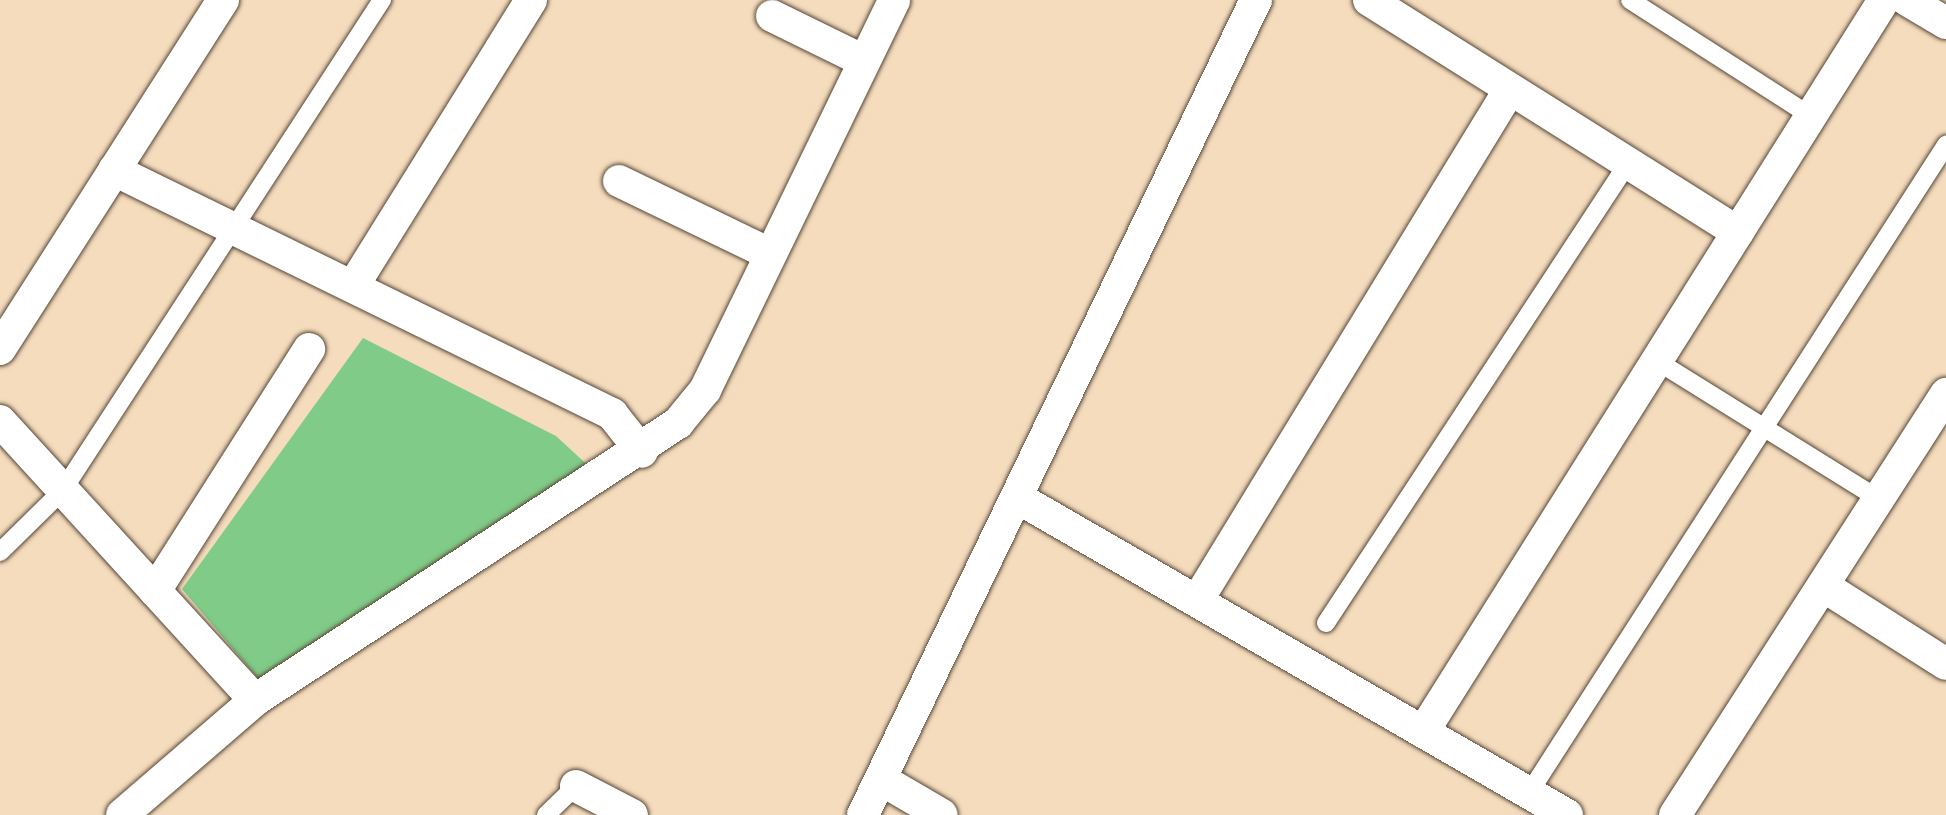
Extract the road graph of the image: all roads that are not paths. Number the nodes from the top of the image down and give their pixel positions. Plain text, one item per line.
1 (223, 0) edge
2 (382, 0) edge
3 (531, 0) edge
4 (894, 0) edge
5 (1256, 0) edge
6 (1369, 0) edge
7 (1630, 0) edge
8 (1884, 0) edge
9 (1907, 0) edge
10 (772, 16) dead end
11 (1945, 21) edge
12 (864, 60) junction
13 (1510, 89) junction
14 (1811, 116) junction
15 (1946, 146) edge
16 (1628, 163) junction
17 (114, 170) junction
18 (619, 181) dead end
19 (238, 228) junction
20 (1738, 232) junction
21 (770, 254) junction
22 (355, 284) junction
23 (0, 349) edge
24 (308, 349) dead end
25 (1657, 361) junction
26 (1946, 394) edge
27 (0, 420) edge
28 (1768, 430) junction
29 (642, 452) junction
30 (63, 490) junction
31 (1018, 498) junction
32 (1879, 499) junction
33 (0, 552) edge
34 (1825, 587) junction
35 (156, 591) junction
36 (1197, 602) junction
37 (1326, 622) dead end
38 (1946, 664) edge
39 (255, 700) junction
40 (1423, 732) junction
41 (882, 780) junction
42 (576, 786) joint
43 (1529, 793) junction
44 (122, 815) edge
45 (546, 815) edge
46 (632, 815) edge
47 (863, 815) edge
48 (942, 815) edge
49 (1567, 815) edge
50 (1675, 815) edge

1 - 17 street
2 - 19 lane
3 - 22 street
4 - 12 street
5 - 31 street
6 - 13 street
7 - 14 lane
8 - 14 street
9 - 11 street
10 - 12 street
12 - 21 street
13 - 16 street
13 - 36 street
14 - 20 street
15 - 28 lane
16 - 20 street
16 - 37 lane
17 - 19 street
17 - 23 street
18 - 21 street
19 - 22 street
19 - 30 lane
20 - 25 street
21 - 29 street
22 - 29 street
24 - 35 street
25 - 28 lane
25 - 40 street
26 - 32 street
27 - 30 street
28 - 32 lane
28 - 43 lane
29 - 39 street
30 - 33 lane
30 - 35 street
31 - 36 street
31 - 41 street
32 - 34 street
34 - 38 street
34 - 50 street
35 - 39 street
36 - 40 street
39 - 44 street
40 - 43 street
41 - 47 street
41 - 48 street
42 - 45 lane
42 - 46 street
43 - 49 street

